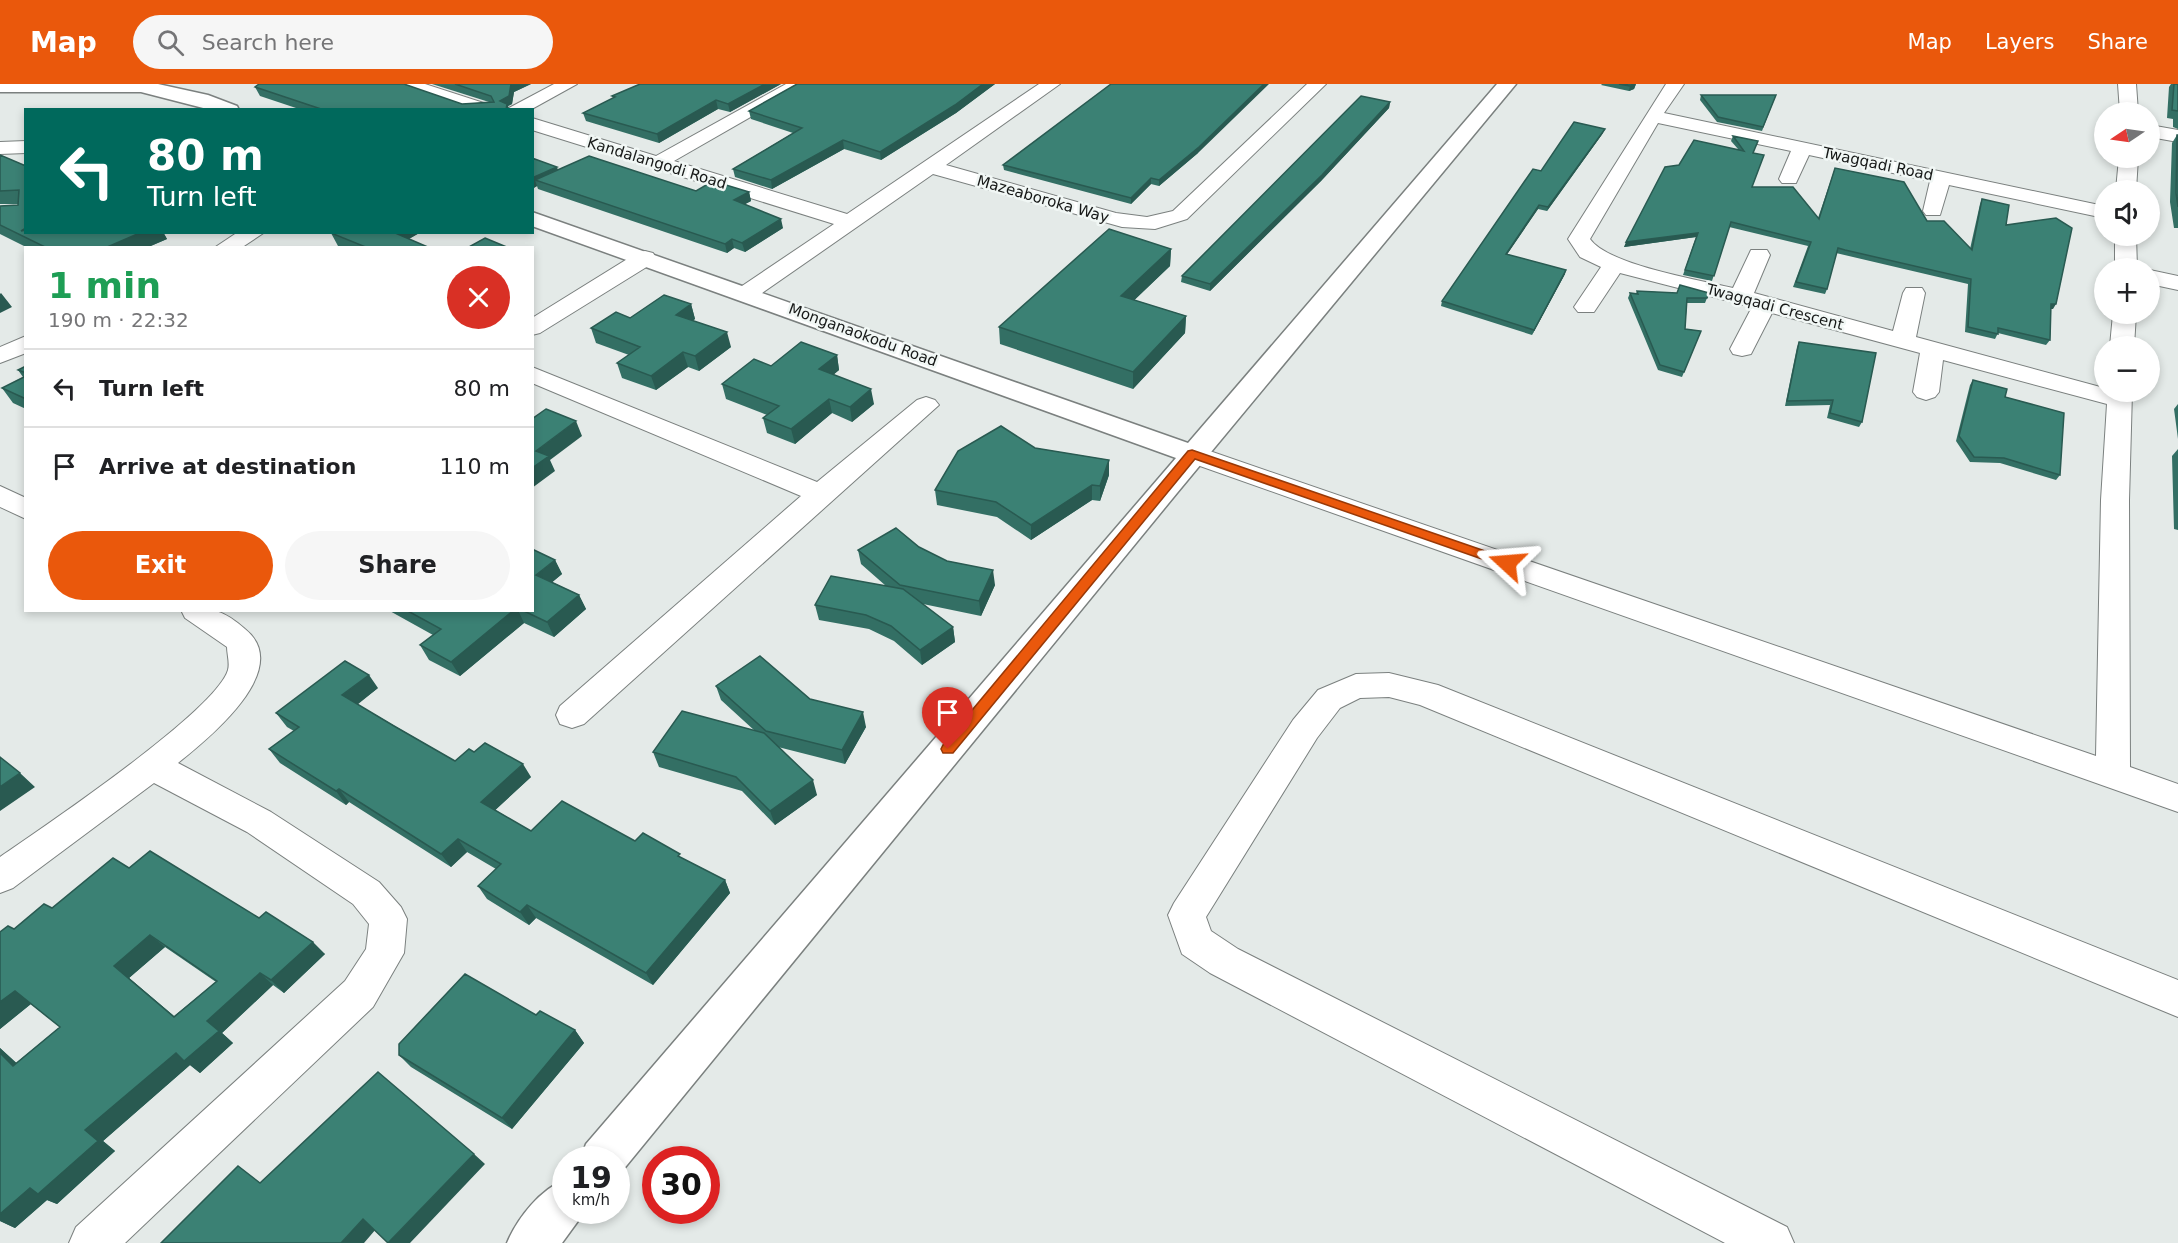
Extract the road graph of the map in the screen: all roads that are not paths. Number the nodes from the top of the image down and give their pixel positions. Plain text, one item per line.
1 (407, 84) edge
2 (568, 84) edge
3 (799, 84) edge
4 (1051, 84) edge
5 (1317, 84) edge
6 (1507, 84) edge
7 (1675, 84) edge
8 (2127, 84) edge
9 (143, 85) edge
10 (0, 86) edge
11 (2128, 102) edge
12 (225, 108) edge
13 (480, 108) edge
14 (518, 108) edge
15 (1653, 116) junction
16 (534, 125) edge
17 (2160, 133) edge
18 (2178, 136) edge
19 (24, 147) edge
20 (0, 148) edge
21 (1802, 148) junction
22 (657, 163) junction
23 (930, 167) junction
24 (1941, 177) junction
25 (1789, 179) dead end
26 (1933, 210) dead end
27 (2094, 210) edge
28 (534, 219) edge
29 (850, 222) junction
30 (251, 234) edge
31 (228, 246) edge
32 (1760, 255) dead end
33 (645, 258) junction
34 (1614, 265) junction
35 (2160, 279) edge
36 (2178, 283) edge
37 (747, 293) junction
38 (1914, 293) dead end
39 (1741, 297) junction
40 (1765, 304) junction
41 (1586, 307) dead end
42 (534, 327) edge
43 (1903, 341) junction
44 (24, 344) edge
45 (1742, 349) dead end
46 (1933, 349) junction
47 (0, 356) edge
48 (534, 375) edge
49 (2094, 390) edge
50 (1926, 393) dead end
51 (2119, 402) edge
52 (926, 405) dead end
53 (1192, 454) junction
54 (820, 494) junction
55 (0, 495) edge
56 (24, 509) edge
57 (199, 612) edge
58 (572, 715) dead end
59 (151, 765) junction
60 (2113, 774) junction
61 (2178, 798) edge
62 (0, 877) edge
63 (2178, 999) edge
64 (614, 1146) edge
65 (552, 1218) edge
66 (92, 1243) edge
67 (531, 1243) edge
68 (1771, 1243) edge

1 - 13 street
2 - 14 street
3 - 22 street
4 - 23 street
5 - 23 street, Mazeaboroka Way
6 - 53 street
7 - 15 street
8 - 11 street
9 - 10 street
9 - 12 street
15 - 21 street, Twagqadi Road
15 - 34 street, Twagqadi Crescent
16 - 22 street, Kandalangodi Road
17 - 18 street
19 - 20 street
21 - 24 street, Twagqadi Road
21 - 25 street
22 - 29 street, Kandalangodi Road
23 - 29 street
24 - 26 street
24 - 27 street, Twagqadi Road
28 - 33 street, Monganaokodu Road
29 - 37 street
30 - 31 street
32 - 39 street
33 - 37 street, Monganaokodu Road
33 - 42 street
34 - 39 street, Twagqadi Crescent
34 - 41 street
35 - 36 street
37 - 53 street, Monganaokodu Road
38 - 43 street
39 - 40 street, Twagqadi Crescent
40 - 43 street, Twagqadi Crescent
40 - 45 street
43 - 46 street, Twagqadi Crescent
44 - 47 street
46 - 49 street, Twagqadi Crescent
46 - 50 street
48 - 54 street
51 - 60 street
52 - 54 street
53 - 60 street
53 - 64 street
54 - 58 street
55 - 56 street
57 - 59 street
59 - 62 street
59 - 66 street
60 - 61 street
63 - 68 street
65 - 67 street

